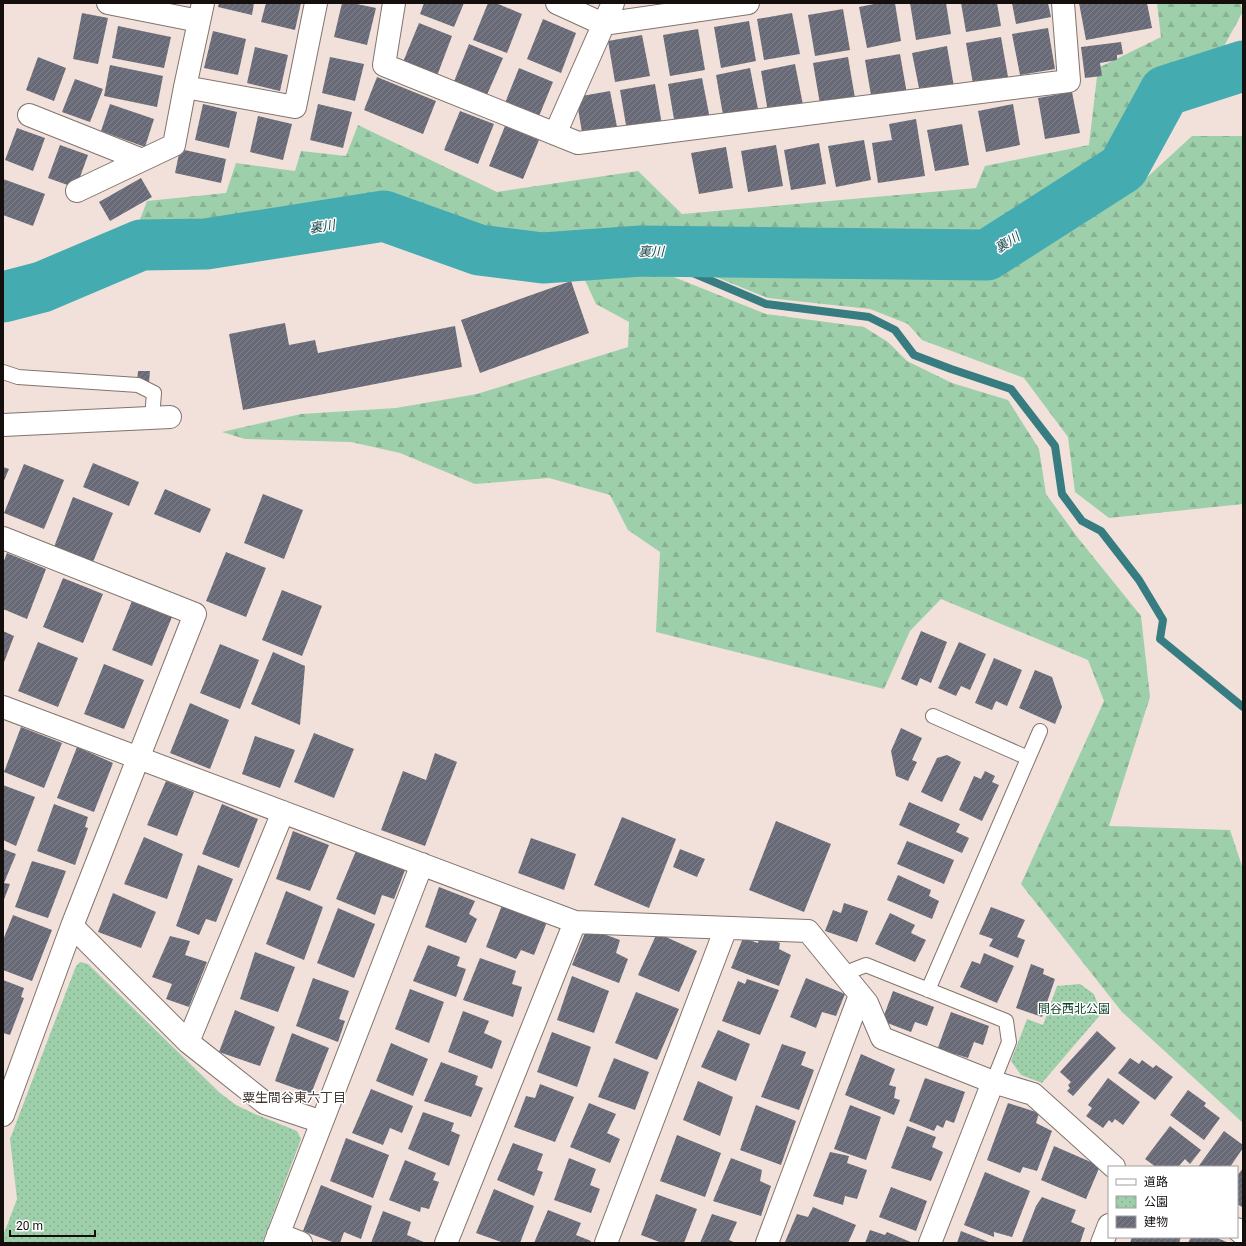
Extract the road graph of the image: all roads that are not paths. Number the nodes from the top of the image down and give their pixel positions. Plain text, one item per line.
1 (108, 3) edge
2 (316, 3) edge
3 (394, 3) edge
4 (557, 3) edge
5 (613, 3) edge
6 (748, 3) edge
7 (1063, 3) edge
8 (201, 12) edge
9 (603, 24) junction
10 (185, 87) junction
11 (30, 115) dead end
12 (555, 134) junction
13 (142, 160) junction
14 (77, 191) dead end
15 (3, 372) edge
16 (161, 418) joint
17 (3, 425) edge
18 (3, 538) edge
19 (3, 707) edge
20 (933, 716) dead end
21 (1040, 731) dead end
22 (139, 758) junction
23 (1028, 758) junction
24 (283, 812) junction
25 (422, 864) junction
26 (575, 922) junction
27 (72, 926) junction
28 (726, 928) junction
29 (843, 974) junction
30 (928, 990) junction
31 (860, 995) junction
32 (188, 1042) junction
33 (994, 1082) junction
34 (3, 1115) edge
35 (322, 1122) junction
36 (1113, 1166) edge
37 (1108, 1228) edge
38 (276, 1239) edge
39 (301, 1243) edge
40 (446, 1243) edge
41 (606, 1243) edge
42 (767, 1243) edge
43 (930, 1243) edge
44 (1102, 1243) edge

1 - 8 street
2 - 10 street
3 - 12 street
4 - 9 street
5 - 9 street
6 - 9 street
7 - 12 street
8 - 10 street
9 - 12 street
10 - 13 street
11 - 13 street
13 - 14 street
15 - 16 lane
16 - 17 street
18 - 22 street
19 - 22 street
20 - 23 lane
21 - 23 lane
22 - 24 street
22 - 27 street
23 - 30 lane
24 - 25 street
24 - 32 street
25 - 26 street
25 - 35 street
26 - 28 street
26 - 40 street
27 - 32 street
27 - 34 street
28 - 29 street
28 - 41 street
29 - 30 lane
29 - 31 street
30 - 33 lane
31 - 33 street
31 - 42 street
32 - 35 street
33 - 36 street
33 - 43 street
35 - 38 street
37 - 44 street
38 - 39 street

